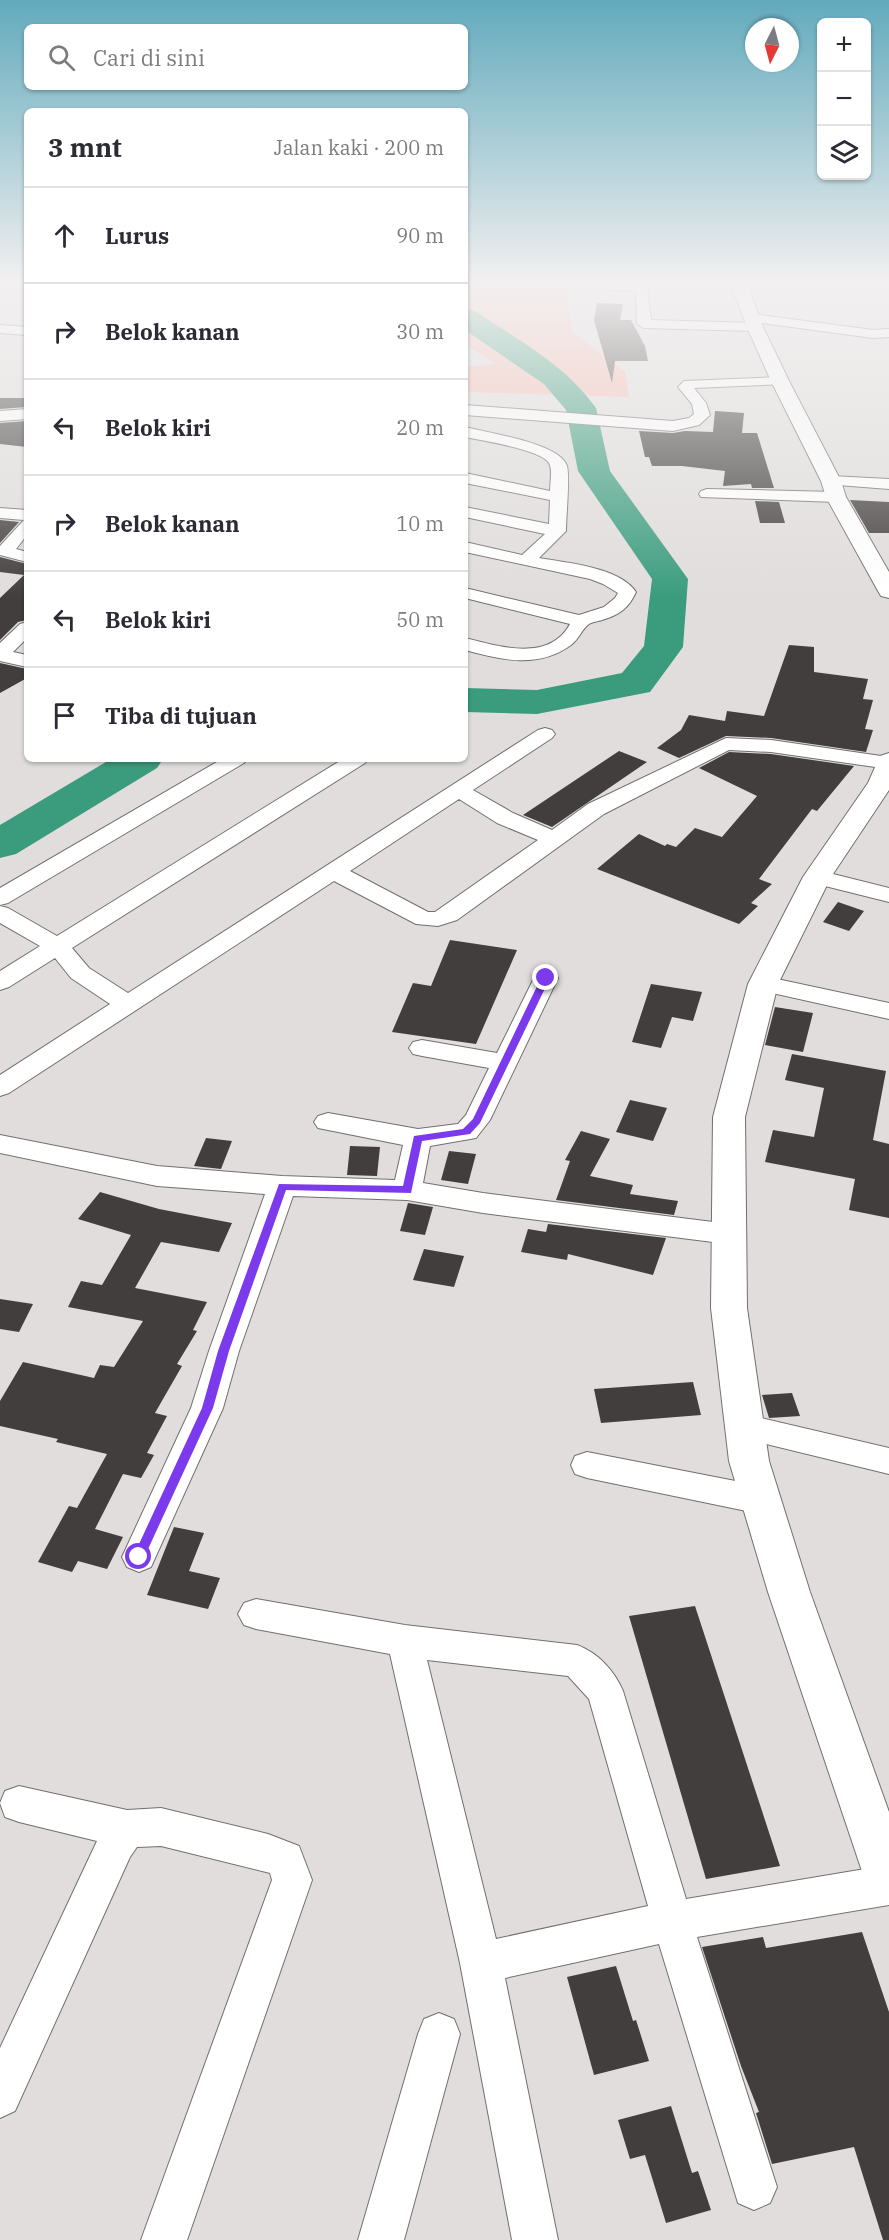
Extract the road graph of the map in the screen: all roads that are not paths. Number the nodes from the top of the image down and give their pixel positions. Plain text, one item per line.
1 (687, 389) edge
2 (784, 389) edge
3 (468, 410) edge
4 (24, 414) edge
5 (0, 416) edge
6 (468, 433) edge
7 (468, 447) edge
8 (560, 466) junction
9 (468, 479) edge
10 (889, 484) edge
11 (833, 489) junction
12 (707, 494) dead end
13 (558, 497) junction
14 (0, 513) edge
15 (468, 513) edge
16 (24, 515) edge
17 (24, 528) edge
18 (557, 531) junction
19 (468, 548) edge
20 (24, 556) edge
21 (526, 561) junction
22 (883, 569) edge
23 (889, 591) edge
24 (468, 594) edge
25 (580, 621) junction
26 (24, 631) edge
27 (468, 645) edge
28 (24, 660) edge
29 (545, 734) dead end
30 (232, 762) edge
31 (353, 762) edge
32 (887, 773) edge
33 (458, 790) junction
34 (554, 839) junction
35 (333, 871) junction
36 (817, 877) junction
37 (889, 895) edge
38 (0, 897) edge
39 (0, 913) edge
40 (57, 946) junction
41 (546, 978) dead end
42 (0, 982) edge
43 (763, 984) junction
44 (126, 1003) junction
45 (889, 1011) edge
46 (422, 1048) dead end
47 (505, 1063) junction
48 (0, 1087) edge
49 (328, 1122) dead end
50 (418, 1138) junction
51 (0, 1144) edge
52 (282, 1186) junction
53 (407, 1190) junction
54 (729, 1234) junction
55 (744, 1427) junction
56 (889, 1461) edge
57 (587, 1465) dead end
58 (761, 1500) junction
59 (139, 1557) dead end
60 (256, 1614) dead end
61 (405, 1641) junction
62 (19, 1804) dead end
63 (127, 1829) junction
64 (889, 1880) edge
65 (889, 1885) edge
66 (672, 1921) junction
67 (481, 1963) junction
68 (439, 2034) dead end
69 (0, 2096) edge
70 (754, 2187) dead end
71 (164, 2240) edge
72 (381, 2240) edge
73 (535, 2240) edge

1 - 3 street
2 - 11 street
4 - 5 street
6 - 8 street
7 - 8 street
8 - 13 street
9 - 13 street
10 - 11 street
11 - 12 street
11 - 22 street
13 - 18 street
14 - 16 street
15 - 18 street
17 - 20 street
18 - 21 street
19 - 21 street
21 - 25 street
22 - 23 street
24 - 25 street
25 - 27 street
26 - 28 street
29 - 33 street
30 - 38 street
31 - 40 street
32 - 34 street
32 - 36 street
33 - 34 street
33 - 35 street
34 - 35 street
35 - 44 street
36 - 37 street
36 - 43 street
39 - 40 street
40 - 42 street
40 - 44 street
41 - 47 street
43 - 45 street
43 - 54 street
44 - 48 street
46 - 47 street
47 - 50 street
49 - 50 street
50 - 53 street
51 - 52 street
52 - 53 street
52 - 59 street
53 - 54 street
54 - 55 street
55 - 56 street
55 - 58 street
57 - 58 street
58 - 64 street
60 - 61 street
61 - 66 street
61 - 67 street
62 - 63 street
63 - 69 street
63 - 71 street
65 - 66 street
66 - 67 street
66 - 70 street
67 - 73 street
68 - 72 street

